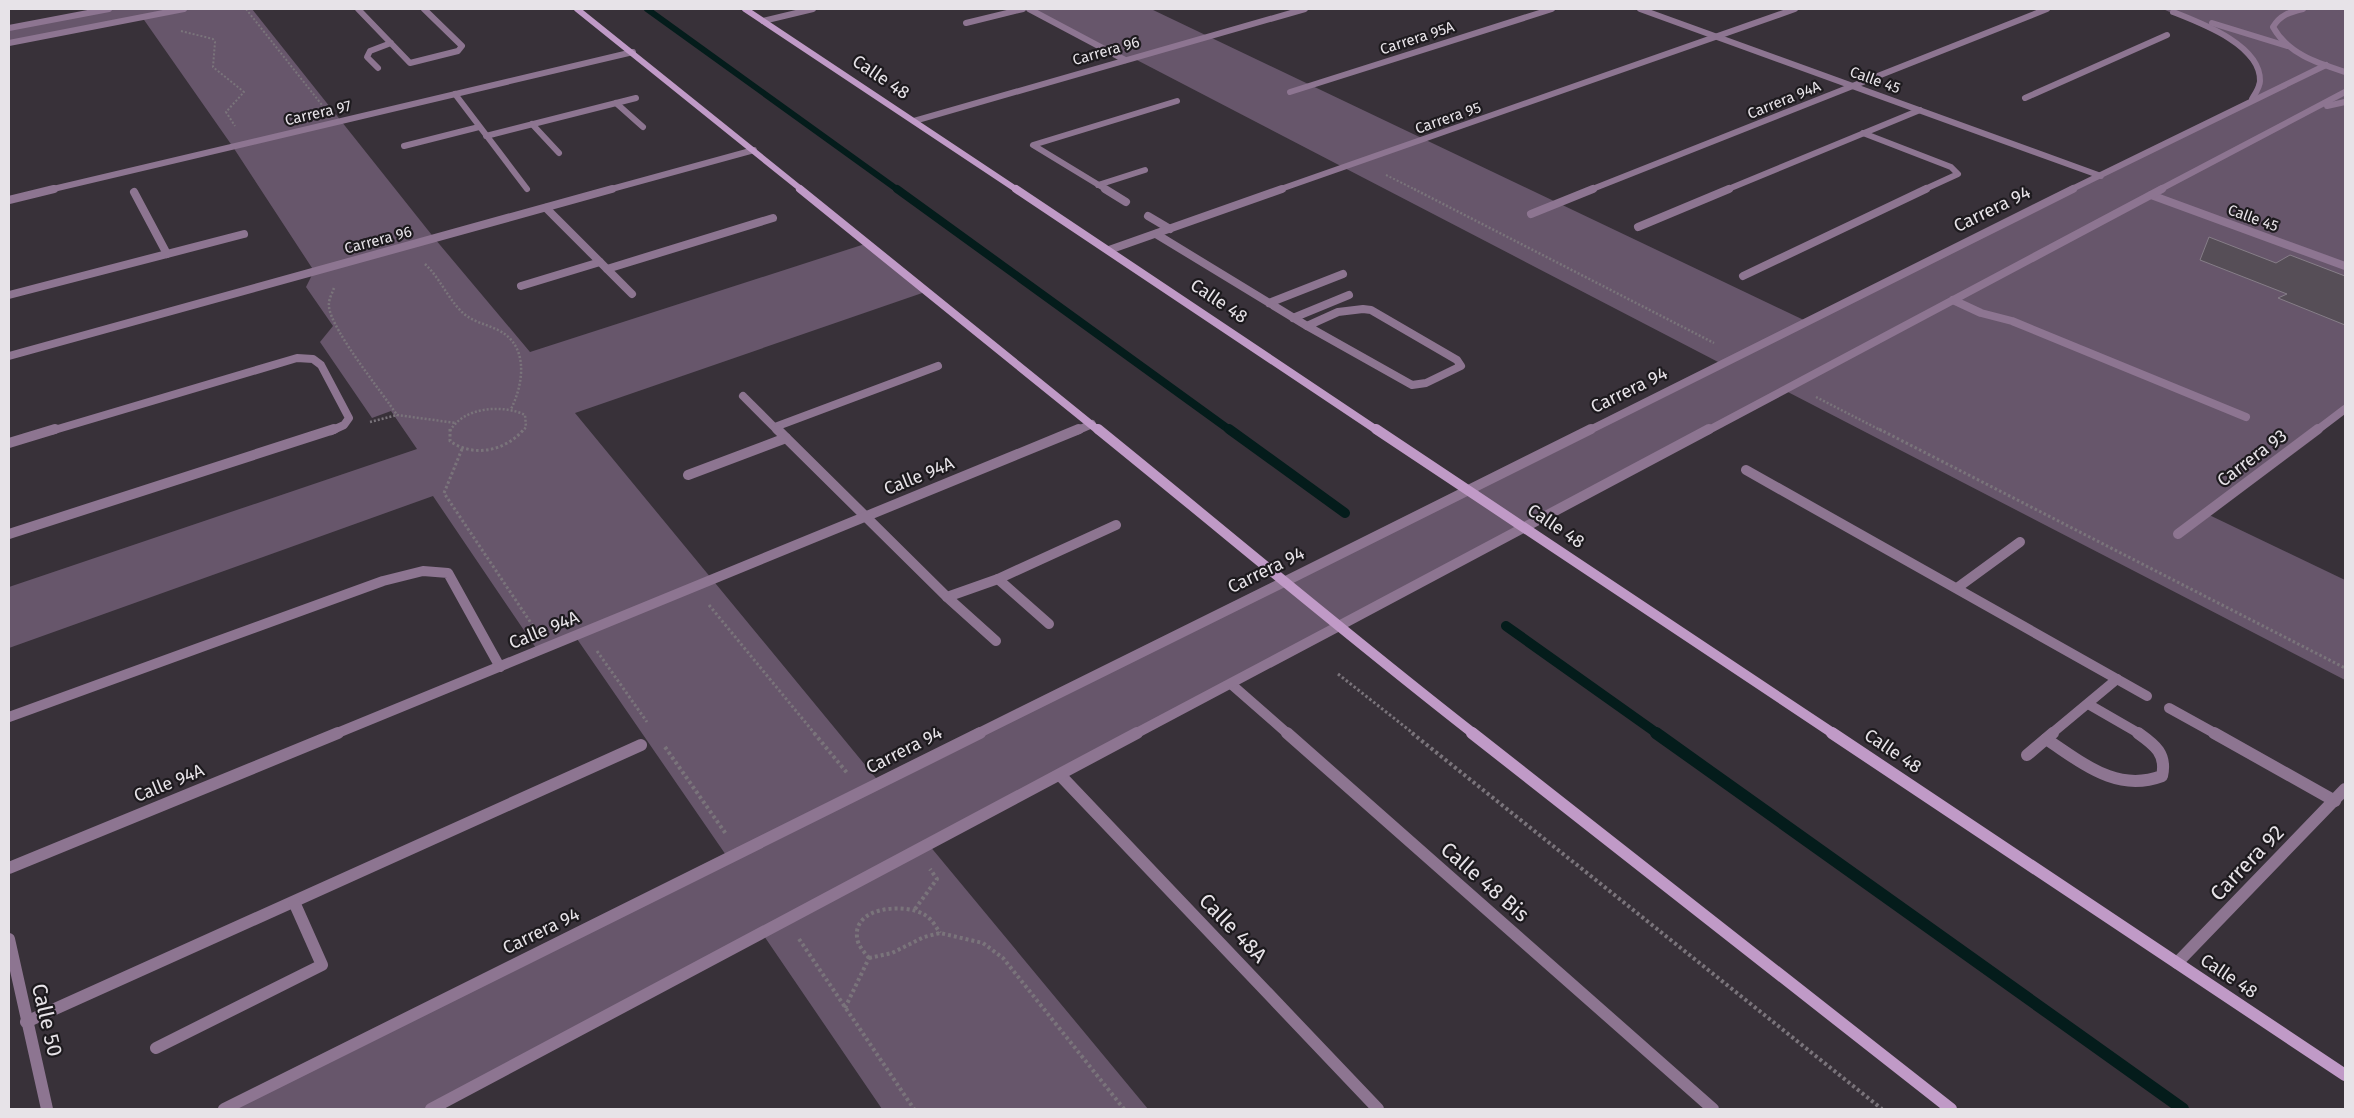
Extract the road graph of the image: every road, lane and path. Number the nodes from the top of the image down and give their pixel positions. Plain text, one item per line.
1 (109, 9) edge
2 (184, 9) edge
3 (246, 9) edge
4 (358, 9) edge
5 (424, 9) edge
6 (577, 9) edge
7 (744, 9) edge
8 (813, 9) edge
9 (1023, 9) edge
10 (1029, 9) edge
11 (1305, 9) edge
12 (1552, 9) edge
13 (1640, 9) edge
14 (1795, 9) edge
15 (2047, 9) edge
16 (2303, 9) edge
17 (762, 21) junction
18 (966, 23) dead end
19 (9, 28) edge
20 (179, 31) dead end
21 (2167, 35) dead end
22 (1716, 36) junction
23 (9, 44) edge
24 (391, 44) junction
25 (2288, 46) junction
26 (633, 52) junction
27 (1125, 60) junction
28 (2326, 66) junction
29 (378, 68) dead end
30 (2345, 72) edge
31 (1852, 86) junction
32 (1290, 92) dead end
33 (2345, 92) edge
34 (455, 94) junction
35 (636, 98) dead end
36 (2025, 98) dead end
37 (2252, 100) junction
38 (1177, 101) dead end
39 (2345, 102) edge
40 (616, 104) junction
41 (1920, 110) junction
42 (2310, 111) junction
43 (914, 121) junction
44 (336, 123) junction
45 (532, 124) junction
46 (478, 127) junction
47 (643, 127) dead end
48 (1863, 133) junction
49 (486, 136) junction
50 (247, 144) junction
51 (404, 146) dead end
52 (754, 150) junction
53 (559, 153) dead end
54 (1361, 162) junction
55 (1145, 170) dead end
56 (2101, 176) junction
57 (1098, 185) junction
58 (527, 189) dead end
59 (134, 192) dead end
60 (2151, 195) junction
61 (9, 200) edge
62 (1126, 202) dead end
63 (546, 208) junction
64 (1531, 214) dead end
65 (1148, 216) dead end
66 (773, 218) dead end
67 (1638, 227) dead end
68 (1170, 229) junction
69 (244, 234) dead end
70 (1156, 234) junction
71 (398, 249) junction
72 (1109, 250) junction
73 (167, 254) junction
74 (600, 262) junction
75 (343, 264) junction
76 (2345, 266) edge
77 (607, 269) junction
78 (1343, 274) dead end
79 (1743, 276) dead end
80 (521, 286) dead end
81 (632, 294) dead end
82 (1349, 295) dead end
83 (9, 296) edge
84 (1953, 300) junction
85 (1269, 303) junction
86 (1293, 318) junction
87 (1307, 326) junction
88 (9, 356) edge
89 (1739, 356) junction
90 (938, 366) dead end
91 (1794, 385) junction
92 (743, 396) dead end
93 (511, 409) junction
94 (2345, 409) edge
95 (2246, 417) dead end
96 (456, 423) junction
97 (1092, 424) junction
98 (775, 426) junction
99 (786, 438) junction
100 (9, 442) edge
101 (462, 449) junction
102 (1746, 470) dead end
103 (688, 475) dead end
104 (1470, 490) junction
105 (867, 516) junction
106 (1116, 525) dead end
107 (1525, 528) junction
108 (9, 534) edge
109 (2178, 534) dead end
110 (2020, 542) dead end
111 (998, 579) junction
112 (1286, 581) junction
113 (694, 587) junction
114 (1957, 588) junction
115 (947, 597) junction
116 (1049, 624) dead end
117 (1338, 627) junction
118 (996, 641) dead end
119 (547, 647) junction
120 (500, 666) junction
121 (2345, 668) edge
122 (1338, 674) dead end
123 (2117, 679) junction
124 (1231, 684) junction
125 (2147, 696) dead end
126 (2088, 704) junction
127 (2169, 708) dead end
128 (9, 717) edge
129 (2046, 739) junction
130 (641, 745) dead end
131 (2027, 755) dead end
132 (1060, 775) junction
133 (2345, 789) edge
134 (862, 792) junction
135 (2334, 800) junction
136 (915, 852) junction
137 (9, 868) edge
138 (294, 902) junction
139 (915, 909) junction
140 (786, 920) junction
141 (940, 933) junction
142 (9, 939) edge
143 (869, 958) junction
144 (2177, 963) junction
145 (845, 1008) junction
146 (26, 1022) junction
147 (156, 1048) dead end
148 (2345, 1076) edge
149 (47, 1109) edge
150 (224, 1109) edge
151 (431, 1109) edge
152 (914, 1109) edge
153 (1124, 1109) edge
154 (1378, 1109) edge
155 (1713, 1109) edge
156 (1882, 1109) edge
157 (1951, 1109) edge

1 - 19 street
2 - 23 street
3 - 44 path
4 - 24 street
5 - 24 street
6 - 26 main road
7 - 17 main road, Calle 48
8 - 17 street
9 - 18 street
10 - 27 street
11 - 27 street, Carrera 96
12 - 32 street, Carrera 95A
13 - 22 street, Calle 45
14 - 22 street, Carrera 95
15 - 31 street, Carrera 94A
16 - 25 street
17 - 43 main road, Calle 48
20 - 50 path
21 - 36 street
22 - 31 street, Calle 45
22 - 54 street, Carrera 95
24 - 29 street
25 - 28 street
25 - 37 street
26 - 34 street, Carrera 97
26 - 52 main road
27 - 43 street, Carrera 96
28 - 30 street
28 - 37 street, Carrera 94
31 - 41 street, Calle 45
31 - 64 street, Carrera 94A
33 - 42 street
34 - 44 street, Carrera 97
34 - 46 street
35 - 40 street
37 - 56 street, Carrera 94
38 - 57 street
39 - 42 street
40 - 45 street
40 - 47 street
41 - 48 street
41 - 56 street, Calle 45
42 - 60 street
43 - 72 main road, Calle 48
44 - 50 street, Carrera 97
45 - 49 street
45 - 53 street
46 - 49 street
46 - 51 street
48 - 67 street
48 - 79 street
49 - 58 street
50 - 61 street, Carrera 97
52 - 63 street, Carrera 96
52 - 97 main road
54 - 68 street, Carrera 95
54 - 89 path
55 - 57 street
56 - 89 street, Carrera 94
57 - 62 street
59 - 73 street
60 - 76 street, Calle 45
60 - 84 street
63 - 71 street, Carrera 96
63 - 74 street
65 - 68 street
66 - 77 street
68 - 70 street, Carrera 95
69 - 73 street
70 - 72 street, Carrera 95
70 - 85 street
71 - 75 street, Carrera 96
71 - 93 path
72 - 104 main road, Calle 48
73 - 83 street
74 - 77 street
74 - 80 street
75 - 88 street, Carrera 96
75 - 96 path
77 - 81 street
78 - 85 street
82 - 86 street
84 - 91 street
84 - 95 street
85 - 86 street
86 - 87 street
87 - 87 street
89 - 104 street, Carrera 94
90 - 98 street
91 - 107 street
91 - 121 path
92 - 98 street
93 - 96 path
93 - 101 path
94 - 109 street, Carrera 93
96 - 101 path
97 - 105 street, Calle 94A
97 - 112 main road
98 - 99 street
99 - 103 street
99 - 105 street
100 - 108 street
101 - 119 path
102 - 114 street
104 - 107 main road, Calle 48
104 - 112 street, Carrera 94
105 - 113 street, Calle 94A
105 - 115 street
106 - 111 street
107 - 117 street
107 - 144 main road, Calle 48
110 - 114 street
111 - 115 street
111 - 116 street
112 - 117 main road
112 - 134 street, Carrera 94
113 - 119 street, Calle 94A
113 - 134 path
114 - 123 street
115 - 118 street
117 - 124 street
117 - 157 main road
119 - 120 street, Calle 94A
120 - 128 street
120 - 137 street, Calle 94A
122 - 156 path
123 - 125 street
123 - 126 street
124 - 132 street
124 - 155 street, Calle 48 Bis
126 - 129 street
126 - 129 street
127 - 135 street
129 - 131 street
130 - 138 street
132 - 136 street
132 - 154 street, Calle 48A
133 - 135 street, Carrera 92
134 - 150 street, Carrera 94
135 - 144 street, Carrera 92
136 - 139 path
136 - 140 street
138 - 146 street
138 - 147 street
139 - 141 path
139 - 143 path
140 - 145 path
140 - 151 street
141 - 143 path
141 - 153 path
142 - 146 street, Calle 50
143 - 145 path
144 - 148 main road, Calle 48
145 - 152 path
146 - 149 street, Calle 50

